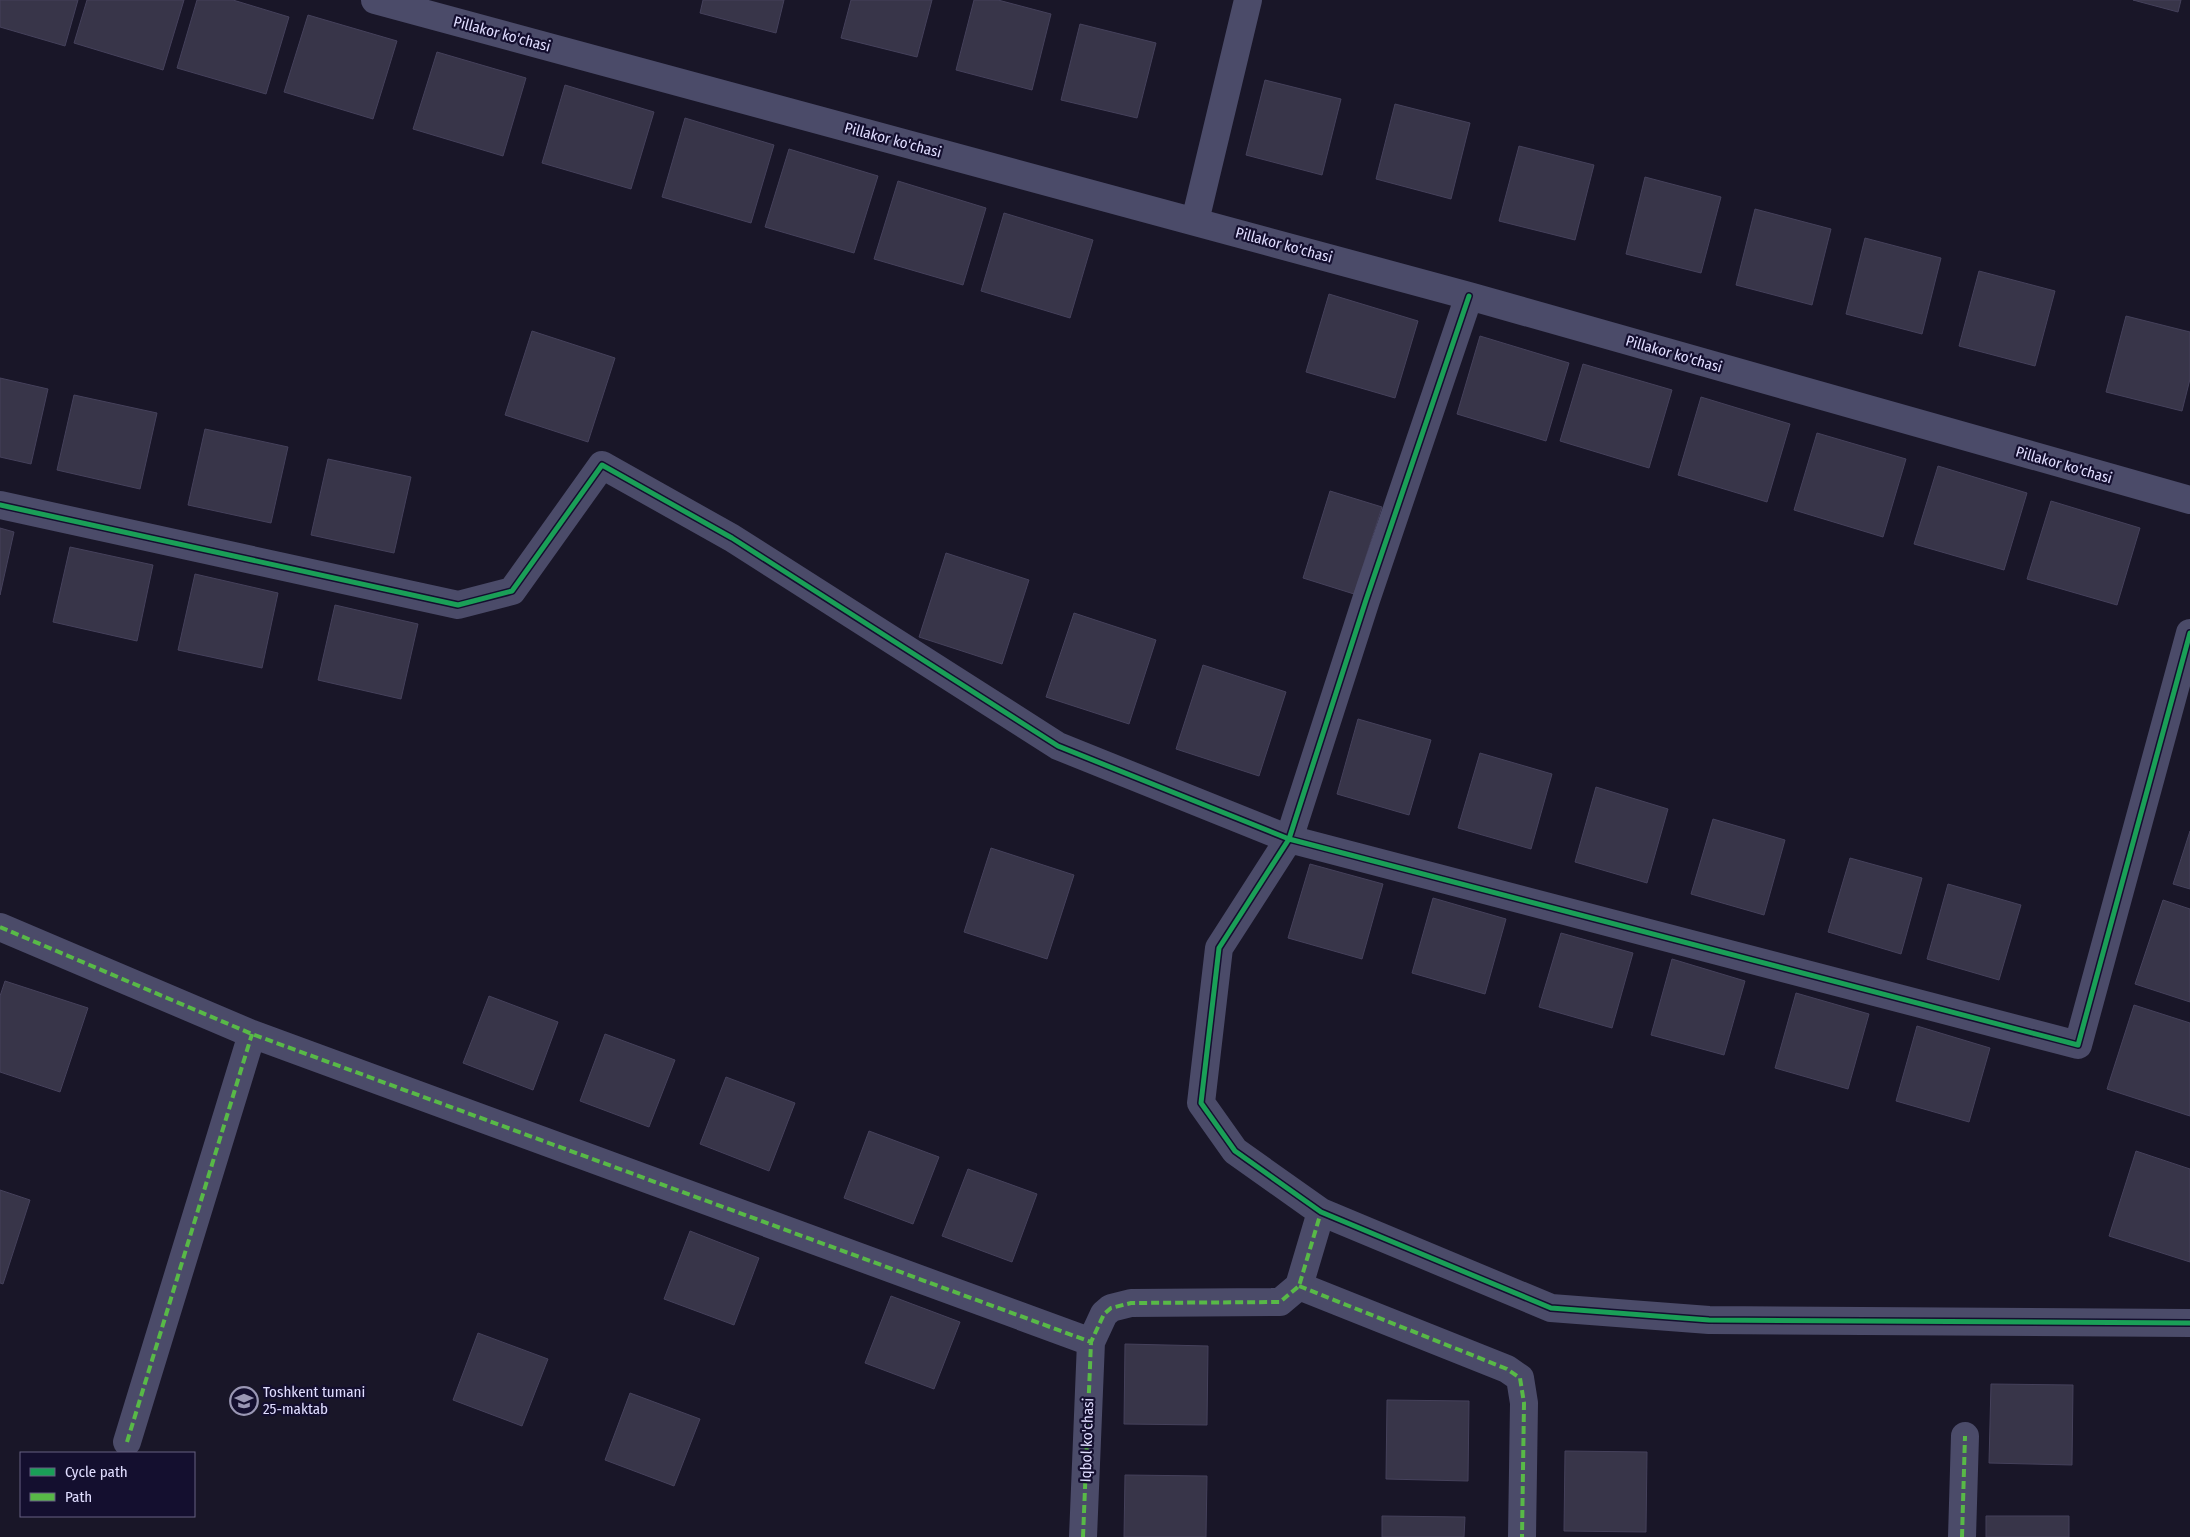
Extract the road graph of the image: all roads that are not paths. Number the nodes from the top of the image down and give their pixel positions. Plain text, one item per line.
1 (375, 0) edge
2 (1248, 0) edge
3 (1195, 221) junction
4 (1469, 296) junction
5 (2190, 500) edge
6 (0, 505) edge
7 (2190, 633) edge
8 (1289, 839) junction
9 (0, 927) edge
10 (252, 1034) junction
11 (1321, 1212) junction
12 (1299, 1286) junction
13 (2190, 1323) edge
14 (1091, 1342) junction
15 (1965, 1436) dead end
16 (127, 1442) dead end
17 (1083, 1537) edge
18 (1522, 1537) edge
19 (1962, 1537) edge

1 - 3 street, Pillakor ko'chasi
2 - 3 street
3 - 4 street, Pillakor ko'chasi
4 - 5 street, Pillakor ko'chasi
4 - 8 street
6 - 8 street
7 - 8 street
8 - 11 street
9 - 10 street
10 - 14 street
10 - 16 street
11 - 12 street
11 - 13 street
12 - 14 street
12 - 18 street
14 - 17 street, Iqbol ko'chasi
15 - 19 street

